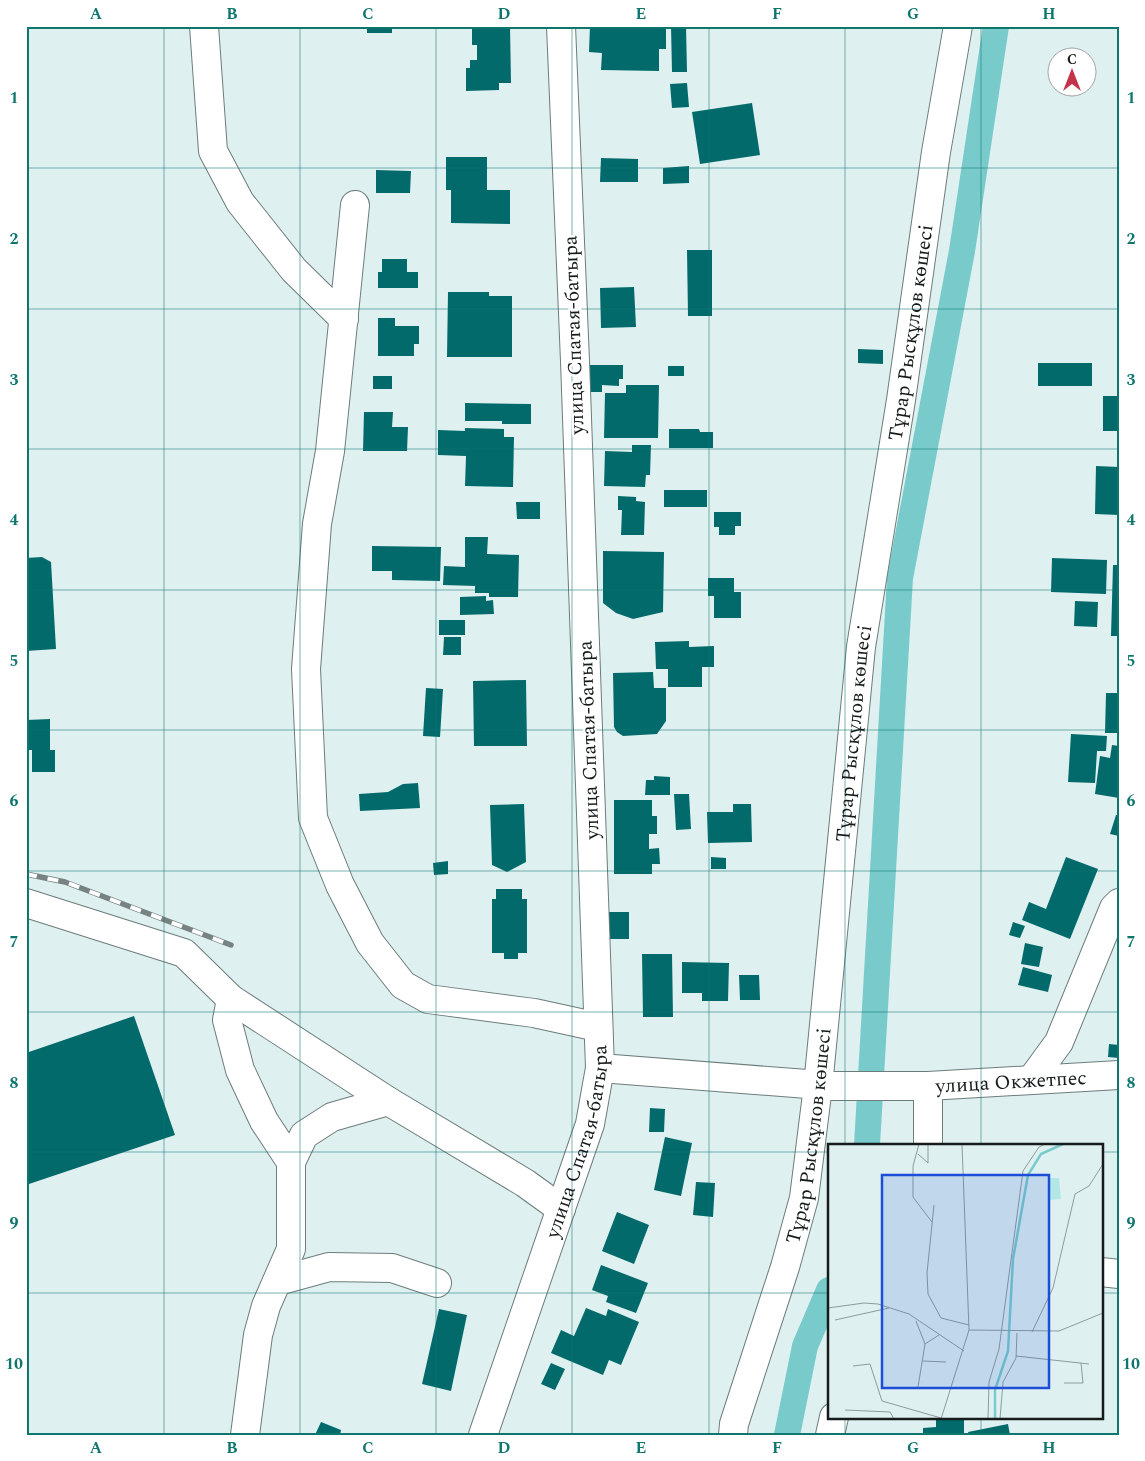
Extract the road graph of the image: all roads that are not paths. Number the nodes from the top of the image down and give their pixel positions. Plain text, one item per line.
1 (204, 26) edge
2 (561, 26) edge
3 (958, 26) edge
4 (354, 205) dead end
5 (344, 319) junction
6 (26, 903) edge
7 (1119, 904) edge
8 (57, 913) junction
9 (26, 923) edge
10 (231, 999) junction
11 (598, 1027) junction
12 (600, 1068) junction
13 (1119, 1076) edge
14 (1032, 1079) junction
15 (826, 1086) junction
16 (917, 1086) junction
17 (388, 1101) junction
18 (928, 1144) edge
19 (291, 1162) junction
20 (561, 1208) junction
21 (1102, 1272) edge
22 (1119, 1274) edge
23 (278, 1281) junction
24 (437, 1283) dead end
25 (834, 1418) edge
26 (245, 1435) edge
27 (483, 1435) edge
28 (732, 1435) edge
29 (830, 1435) edge

1 - 5 street
2 - 11 street, улица Спатая-батыра
3 - 15 street, Тұрар Рысқұлов көшесі
4 - 5 street
5 - 11 street
6 - 8 street
7 - 14 street
8 - 9 street
8 - 10 street
10 - 17 street
10 - 19 street
11 - 12 street, улица Спатая-батыра
12 - 15 street, улица Окжетпес
12 - 20 street, улица Спатая-батыра
13 - 14 street, улица Окжетпес
14 - 16 street, улица Окжетпес
15 - 16 street, улица Окжетпес
15 - 28 street, Тұрар Рысқұлов көшесі
16 - 18 street
17 - 19 street
17 - 20 street
19 - 23 street
20 - 27 street, улица Спатая-батыра
21 - 22 street
23 - 24 street
23 - 26 street
25 - 29 street

